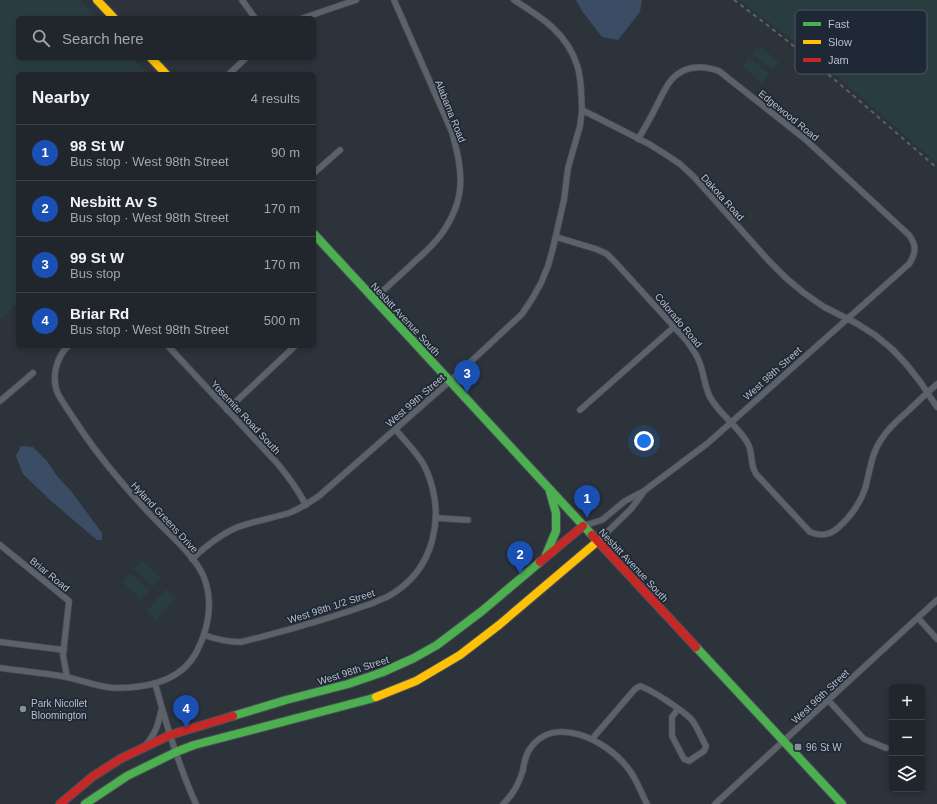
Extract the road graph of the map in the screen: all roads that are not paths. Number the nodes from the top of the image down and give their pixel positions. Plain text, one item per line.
1 (97, 0) edge
2 (242, 0) edge
3 (356, 0) edge
4 (394, 0) edge
5 (514, 0) edge
6 (345, 2) edge
7 (112, 16) edge
8 (254, 16) edge
9 (308, 16) edge
10 (153, 60) edge
11 (244, 60) edge
12 (164, 72) edge
13 (231, 72) edge
14 (582, 110) junction
15 (638, 139) junction
16 (340, 150) dead end
17 (316, 171) edge
18 (316, 236) edge
19 (556, 237) junction
20 (909, 264) joint
21 (374, 299) junction
22 (847, 319) junction
23 (674, 327) junction
24 (66, 348) edge
25 (170, 348) edge
26 (293, 348) edge
27 (34, 373) dead end
28 (450, 381) junction
29 (937, 384) edge
30 (928, 393) junction
31 (0, 401) edge
32 (937, 407) edge
33 (227, 410) junction
34 (580, 410) dead end
35 (731, 423) junction
36 (395, 429) junction
37 (549, 489) junction
38 (644, 491) junction
39 (306, 505) junction
40 (436, 518) junction
41 (468, 520) dead end
42 (583, 526) junction
43 (598, 541) junction
44 (0, 545) edge
45 (192, 558) junction
46 (545, 558) junction
47 (937, 600) edge
48 (918, 618) junction
49 (204, 635) junction
50 (937, 639) edge
51 (0, 642) edge
52 (64, 650) junction
53 (0, 668) edge
54 (67, 677) junction
55 (155, 684) junction
56 (828, 700) junction
57 (162, 709) junction
58 (678, 709) junction
59 (170, 735) junction
60 (592, 739) junction
61 (784, 741) junction
62 (144, 747) junction
63 (886, 748) dead end
64 (176, 752) junction
65 (60, 804) edge
66 (85, 804) edge
67 (196, 804) edge
68 (503, 804) edge
69 (647, 804) edge
70 (715, 804) edge
71 (842, 804) edge

1 - 7 street
2 - 8 street
3 - 6 street
4 - 21 street, Alabama Road
5 - 14 street
6 - 9 street
10 - 12 street
11 - 13 street
14 - 15 street, Dakota Road
14 - 19 street, West 99th Street
15 - 20 street, Edgewood Road
15 - 22 street, Dakota Road
16 - 17 street
18 - 21 street, Nesbitt Avenue South
19 - 23 street, Colorado Road
19 - 28 street, West 99th Street
20 - 22 street, West 98th Street
21 - 28 street, Nesbitt Avenue South
22 - 30 street, Dakota Road
22 - 35 street, West 98th Street
23 - 34 street
23 - 35 street, Colorado Road
24 - 45 street, Hyland Greens Drive
25 - 33 street, Yosemite Road South
26 - 33 street
27 - 31 street
28 - 36 street, West 99th Street
28 - 37 street, Nesbitt Avenue South
29 - 30 street
30 - 32 street, Dakota Road
30 - 35 street, Colorado Road
33 - 39 street, Yosemite Road South
35 - 38 street, West 98th Street
36 - 39 street, West 99th Street
36 - 40 street, West 98th 1/2 Street
37 - 42 street, Nesbitt Avenue South
37 - 46 street
38 - 42 street, West 98th Street
38 - 43 street, West 98th Street
39 - 45 street, West 99th Street
40 - 41 street
40 - 49 street, West 98th 1/2 Street
42 - 43 street, Nesbitt Avenue South
42 - 46 street, West 98th Street
43 - 61 street, Nesbitt Avenue South
43 - 64 street, West 98th Street
44 - 52 street, Briar Road
45 - 49 street, Hyland Greens Drive
46 - 59 street, West 98th Street
47 - 48 street, West 96th Street
48 - 50 street
48 - 56 street, West 96th Street
49 - 55 street, Hyland Greens Drive
51 - 52 street
52 - 54 street, Briar Road
53 - 54 street, Hyland Greens Drive
54 - 55 street, Hyland Greens Drive
55 - 57 street
56 - 61 street, West 96th Street
56 - 63 street
57 - 59 street
57 - 62 street
58 - 58 street
58 - 60 street
59 - 62 street, West 98th Street
59 - 64 street
60 - 68 street
60 - 69 street
61 - 70 street, West 96th Street
61 - 71 street, Nesbitt Avenue South
62 - 65 street, West 98th Street
64 - 66 street, West 98th Street
64 - 67 street

